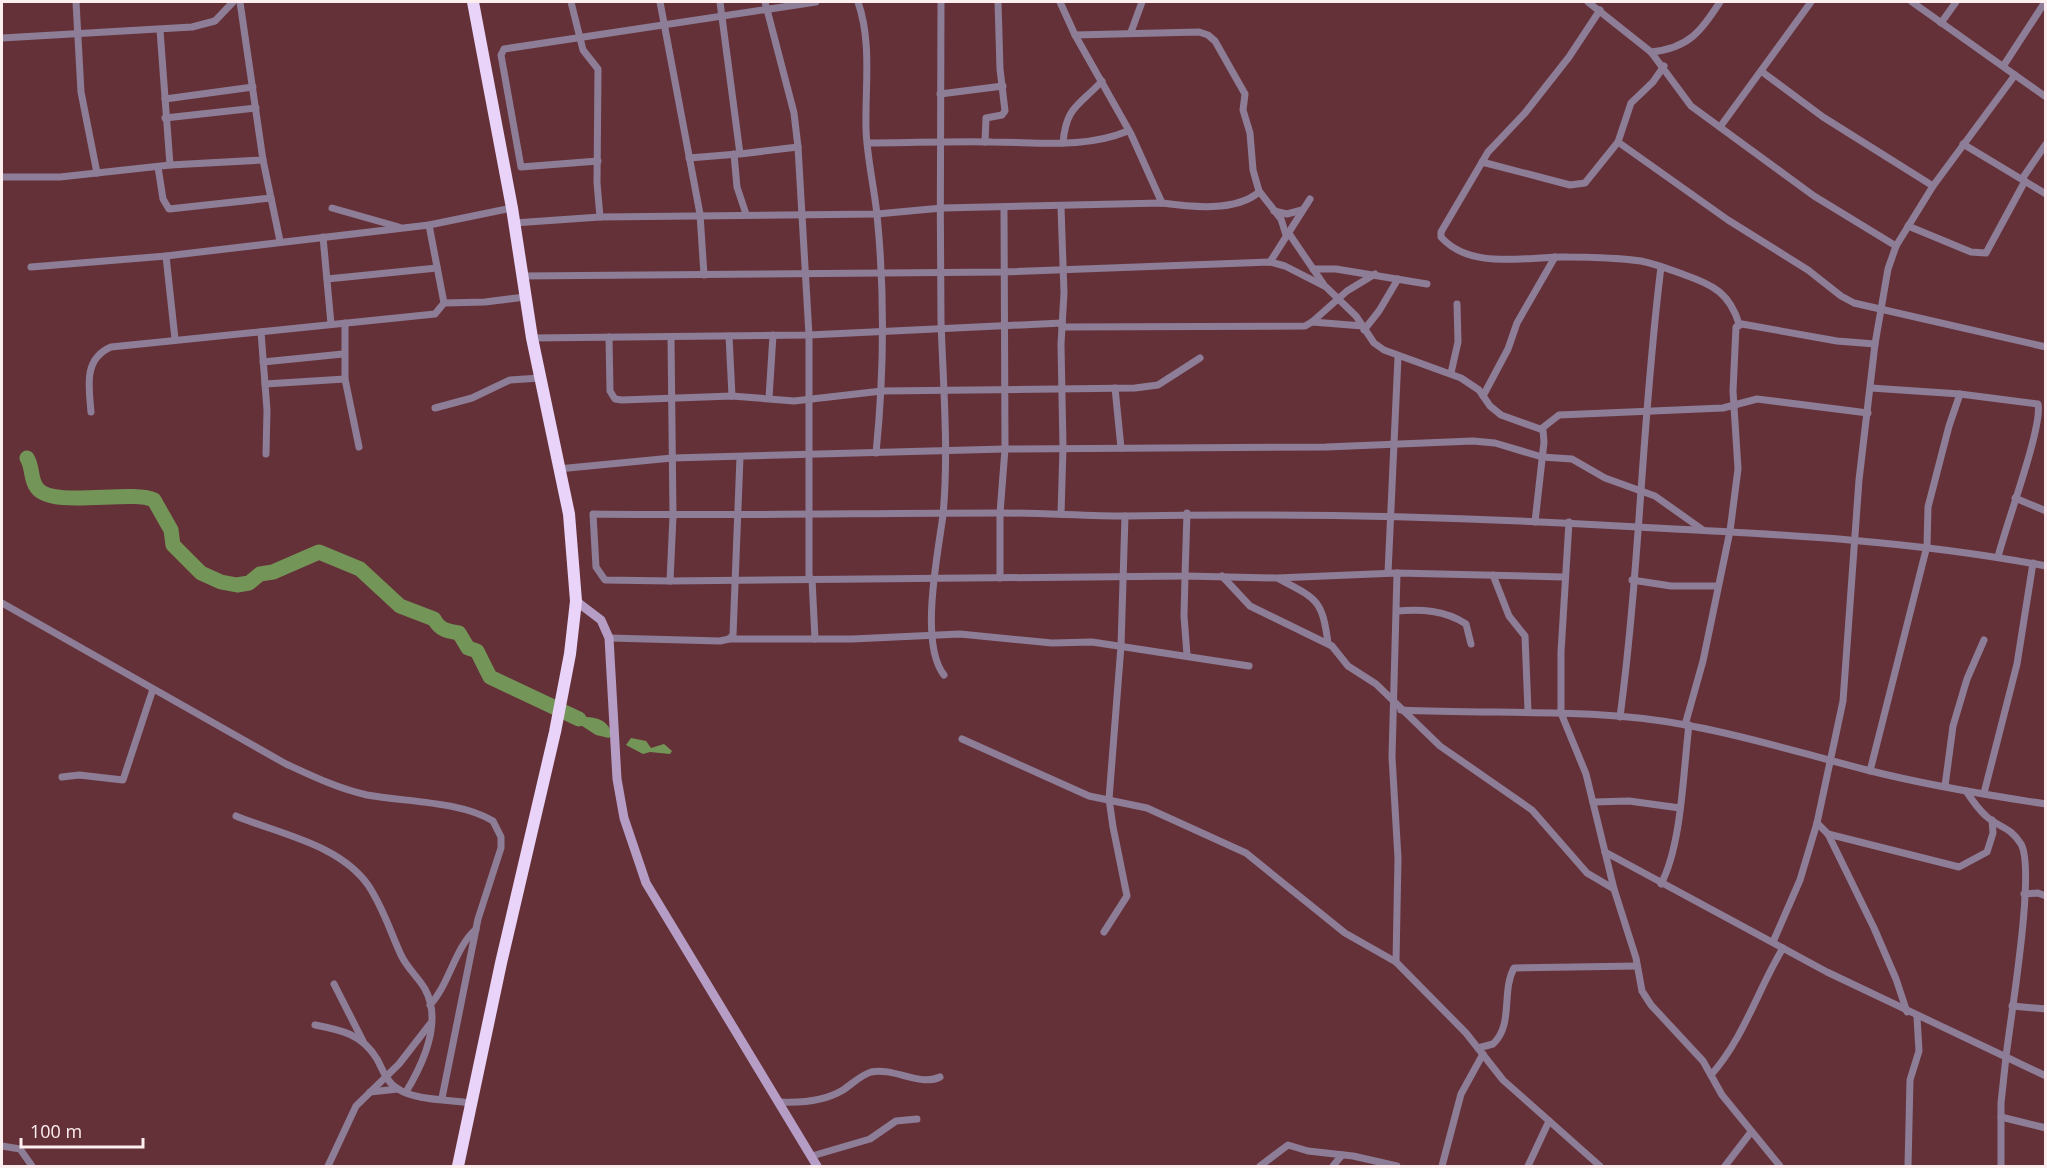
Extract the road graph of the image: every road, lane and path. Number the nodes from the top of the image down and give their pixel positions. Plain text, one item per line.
1 (76, 2) edge
2 (233, 2) edge
3 (240, 2) edge
4 (473, 2) edge
5 (572, 2) edge
6 (660, 2) edge
7 (720, 2) edge
8 (816, 2) edge
9 (858, 2) edge
10 (941, 2) edge
11 (998, 2) edge
12 (1060, 2) edge
13 (1142, 2) edge
14 (1588, 2) edge
15 (1720, 2) edge
16 (1811, 2) edge
17 (1912, 2) edge
18 (1956, 2) edge
19 (2045, 2) edge
20 (765, 6) edge
21 (1600, 10) junction
22 (723, 14) junction
23 (1941, 23) junction
24 (665, 26) junction
25 (160, 30) junction
26 (1131, 32) junction
27 (77, 34) junction
28 (1075, 34) junction
29 (580, 37) junction
30 (2, 38) edge
31 (1652, 52) junction
32 (2004, 65) junction
33 (1664, 66) junction
34 (1761, 71) junction
35 (2016, 75) junction
36 (1102, 81) junction
37 (1003, 86) junction
38 (253, 87) junction
39 (940, 94) junction
40 (2046, 97) edge
41 (165, 99) junction
42 (256, 108) junction
43 (165, 118) junction
44 (1720, 128) junction
45 (1128, 131) junction
46 (985, 142) junction
47 (1618, 142) junction
48 (868, 143) junction
49 (941, 143) junction
50 (1063, 143) junction
51 (1962, 144) junction
52 (2046, 144) edge
53 (798, 147) junction
54 (737, 154) junction
55 (689, 158) junction
56 (263, 160) junction
57 (598, 161) junction
58 (1482, 162) junction
59 (170, 165) junction
60 (158, 167) junction
61 (97, 173) junction
62 (2, 177) edge
63 (2024, 180) junction
64 (1933, 186) junction
65 (1259, 192) junction
66 (2046, 194) edge
67 (271, 198) junction
68 (1310, 199) dead end
69 (1251, 200) junction
70 (1162, 203) junction
71 (1061, 207) junction
72 (332, 208) dead end
73 (512, 208) junction
74 (942, 208) junction
75 (1004, 208) junction
76 (1272, 209) junction
77 (1302, 210) junction
78 (803, 213) junction
79 (700, 214) junction
80 (746, 214) junction
81 (877, 214) junction
82 (600, 217) junction
83 (514, 223) junction
84 (429, 225) junction
85 (1908, 226) junction
86 (402, 228) junction
87 (1287, 234) junction
88 (323, 237) junction
89 (280, 241) junction
90 (1896, 246) junction
91 (166, 256) junction
92 (1555, 257) junction
93 (1270, 262) junction
94 (31, 267) dead end
95 (1661, 267) junction
96 (437, 268) junction
97 (1063, 269) junction
98 (1313, 269) junction
99 (941, 272) junction
100 (1003, 272) junction
101 (806, 273) junction
102 (881, 273) junction
103 (1375, 274) junction
104 (704, 275) junction
105 (522, 276) junction
106 (327, 279) junction
107 (1398, 279) junction
108 (1427, 284) dead end
109 (1326, 287) junction
110 (525, 297) junction
111 (1338, 300) junction
112 (444, 303) junction
113 (1458, 304) dead end
114 (1881, 311) junction
115 (1312, 322) junction
116 (345, 323) junction
117 (331, 324) junction
118 (1739, 324) junction
119 (1004, 325) junction
120 (1062, 325) junction
121 (1364, 328) junction
122 (942, 329) junction
123 (261, 333) junction
124 (883, 333) junction
125 (773, 335) junction
126 (809, 335) junction
127 (729, 336) junction
128 (609, 337) junction
129 (671, 337) junction
130 (532, 338) junction
131 (175, 339) junction
132 (1875, 344) junction
133 (2046, 347) edge
134 (344, 354) junction
135 (1398, 357) junction
136 (1200, 358) dead end
137 (263, 362) junction
138 (1451, 373) junction
139 (540, 378) junction
140 (345, 379) junction
141 (265, 384) junction
142 (1115, 388) junction
143 (1871, 388) junction
144 (943, 390) junction
145 (1006, 390) junction
146 (882, 391) junction
147 (1062, 391) junction
148 (1960, 394) junction
149 (732, 396) junction
150 (1483, 396) junction
151 (673, 397) junction
152 (769, 398) junction
153 (807, 398) junction
154 (1734, 405) junction
155 (435, 408) dead end
156 (1647, 410) junction
157 (91, 412) dead end
158 (1868, 413) junction
159 (1540, 429) junction
160 (1392, 443) junction
161 (359, 447) dead end
162 (1064, 448) junction
163 (1120, 448) junction
164 (1005, 449) junction
165 (947, 450) junction
166 (876, 453) junction
167 (266, 454) dead end
168 (807, 456) junction
169 (740, 457) junction
170 (1542, 457) junction
171 (672, 458) junction
172 (558, 469) junction
173 (1642, 489) junction
174 (2015, 498) junction
175 (2046, 511) edge
176 (1000, 513) junction
177 (1187, 513) junction
178 (1061, 514) junction
179 (736, 515) junction
180 (942, 515) junction
181 (674, 516) junction
182 (807, 516) junction
183 (1125, 516) junction
184 (1391, 516) junction
185 (1535, 522) junction
186 (1569, 522) junction
187 (1638, 526) junction
188 (1703, 530) junction
189 (1730, 531) junction
190 (1854, 538) junction
191 (1927, 546) junction
192 (1998, 557) junction
193 (2033, 563) junction
194 (2046, 566) edge
195 (1388, 573) junction
196 (1397, 573) junction
197 (1493, 575) junction
198 (1185, 576) junction
199 (1222, 576) junction
200 (1564, 577) junction
201 (933, 578) junction
202 (1000, 578) junction
203 (1124, 578) junction
204 (1277, 578) junction
205 (736, 579) junction
206 (810, 579) junction
207 (1632, 580) junction
208 (670, 581) junction
209 (1718, 586) junction
210 (576, 601) junction
211 (2, 603) edge
212 (1397, 611) junction
213 (933, 635) junction
214 (609, 638) junction
215 (729, 639) junction
216 (815, 639) junction
217 (1984, 640) dead end
218 (1328, 643) junction
219 (1471, 644) dead end
220 (1121, 646) junction
221 (1187, 655) junction
222 (1249, 666) dead end
223 (944, 675) dead end
224 (153, 689) junction
225 (1392, 702) junction
226 (1401, 710) junction
227 (1528, 711) junction
228 (1561, 713) junction
229 (1620, 717) junction
230 (1687, 725) junction
231 (962, 739) dead end
232 (1832, 761) junction
233 (1870, 771) junction
234 (62, 777) dead end
235 (1945, 786) junction
236 (1966, 791) junction
237 (1984, 793) junction
238 (1109, 799) junction
239 (1593, 802) junction
240 (2046, 804) edge
241 (1680, 808) junction
242 (236, 816) dead end
243 (1992, 820) junction
244 (1817, 823) junction
245 (1828, 834) junction
246 (1605, 852) junction
247 (1661, 884) junction
248 (1614, 889) junction
249 (2024, 894) junction
250 (2046, 896) edge
251 (476, 929) junction
252 (1104, 932) dead end
253 (1773, 942) junction
254 (1783, 948) junction
255 (1396, 962) junction
256 (1636, 966) junction
257 (334, 984) dead end
258 (430, 1005) junction
259 (2012, 1006) junction
260 (2046, 1008) edge
261 (1907, 1012) junction
262 (1917, 1017) junction
263 (431, 1022) junction
264 (315, 1025) dead end
265 (363, 1041) junction
266 (1480, 1051) junction
267 (2006, 1057) junction
268 (1711, 1075) junction
269 (2046, 1076) edge
270 (386, 1077) junction
271 (940, 1077) dead end
272 (402, 1091) junction
273 (370, 1092) junction
274 (442, 1098) junction
275 (780, 1102) junction
276 (470, 1103) junction
277 (2001, 1117) junction
278 (917, 1119) dead end
279 (1549, 1121) junction
280 (2046, 1128) edge
281 (1751, 1132) junction
282 (2, 1146) edge
283 (1342, 1155) junction
284 (812, 1156) junction
285 (32, 1167) edge
286 (328, 1167) edge
287 (458, 1167) edge
288 (817, 1167) edge
289 (1260, 1167) edge
290 (1333, 1167) edge
291 (1397, 1167) edge
292 (1442, 1167) edge
293 (1528, 1167) edge
294 (1600, 1167) edge
295 (1725, 1167) edge
296 (1780, 1167) edge
297 (1908, 1167) edge
298 (2001, 1167) edge

1 - 27 street
2 - 25 street
3 - 38 street
4 - 73 highway
5 - 29 street
6 - 24 street
7 - 22 street
8 - 20 street
9 - 48 street
10 - 39 street
11 - 37 street
12 - 28 street
13 - 26 street
14 - 21 street
15 - 31 street
16 - 34 street
17 - 23 street
18 - 23 street
19 - 32 street
20 - 22 street
20 - 53 street
21 - 31 street
21 - 58 street
22 - 24 street
22 - 54 street
23 - 32 street
24 - 29 street
24 - 55 street
25 - 27 street
25 - 41 street
26 - 28 street
26 - 65 street
27 - 30 street
27 - 61 street
28 - 36 street
29 - 57 street
29 - 57 street
31 - 33 street
32 - 35 street
33 - 44 street
33 - 47 street
34 - 44 street
34 - 64 street
35 - 40 street
35 - 51 street
36 - 45 street
36 - 50 street
37 - 39 street
37 - 46 street
38 - 41 street
38 - 42 street
39 - 49 street
41 - 43 street
42 - 43 street
42 - 56 street
43 - 59 street
44 - 90 street
45 - 50 street
45 - 70 street
46 - 49 street
46 - 50 street
47 - 58 street
47 - 114 street
48 - 49 street
48 - 81 street
49 - 74 street
51 - 63 street
51 - 64 street
52 - 63 street
53 - 54 street
53 - 78 street
54 - 55 street
54 - 80 street
55 - 79 street
56 - 59 street
56 - 67 street
57 - 82 street
58 - 92 street
59 - 60 street
60 - 61 street
60 - 67 street
61 - 62 street
63 - 66 street
63 - 85 street
64 - 85 street
65 - 69 street
65 - 76 street
67 - 89 street
68 - 77 street
69 - 70 street
69 - 76 street
70 - 71 street
71 - 75 street
71 - 97 street
72 - 86 street
73 - 83 highway
73 - 84 street
74 - 75 street
74 - 81 street
74 - 99 street
75 - 100 street
76 - 77 street
76 - 87 street
77 - 87 street
78 - 80 street
78 - 81 street
78 - 101 street
79 - 80 street
79 - 82 street
79 - 104 street
81 - 102 street
82 - 83 street
83 - 105 highway
84 - 86 street
84 - 96 street
85 - 90 street
86 - 88 street
87 - 93 street
87 - 98 street
88 - 89 street
88 - 106 street
89 - 91 street
90 - 114 street
91 - 94 street
91 - 131 street
92 - 95 street
92 - 150 street
93 - 97 street
93 - 109 street
95 - 118 street
95 - 156 street
96 - 106 street
96 - 112 street
97 - 100 street
97 - 120 street
98 - 103 street
98 - 109 street
99 - 100 street
99 - 102 street
99 - 122 street
100 - 119 street
101 - 102 street
101 - 104 street
101 - 126 street
102 - 124 street
103 - 107 street
103 - 111 street
104 - 105 street
105 - 110 highway
106 - 117 street
107 - 108 street
107 - 121 street
109 - 111 street
110 - 112 street
110 - 130 highway
111 - 115 street
111 - 121 street
112 - 116 street
113 - 138 street
114 - 132 street
114 - 133 street
115 - 120 street
115 - 121 street
116 - 117 street
116 - 134 street
117 - 123 street
118 - 132 street
118 - 154 street
119 - 120 street
119 - 122 street
119 - 145 street
120 - 147 street
121 - 135 street
122 - 124 street
122 - 144 street
123 - 131 street
123 - 137 street
124 - 126 street
124 - 146 street
125 - 126 street
125 - 127 street
125 - 152 street
126 - 153 street
127 - 129 street
127 - 149 street
128 - 129 street
128 - 130 street
128 - 151 street
129 - 151 street
130 - 139 highway
131 - 157 street
132 - 143 street
134 - 137 street
134 - 140 street
135 - 138 street
135 - 160 street
136 - 142 street
137 - 141 street
138 - 150 street
139 - 155 street
139 - 172 highway
140 - 141 street
140 - 161 street
141 - 167 street
142 - 147 street
142 - 163 street
143 - 148 street
143 - 158 street
144 - 145 street
144 - 146 street
144 - 165 street
145 - 147 street
145 - 164 street
146 - 153 street
146 - 166 street
147 - 162 street
148 - 174 street
148 - 191 street
149 - 151 street
149 - 152 street
150 - 159 street
151 - 171 street
152 - 153 street
153 - 168 street
154 - 156 street
154 - 158 street
154 - 189 street
156 - 159 street
156 - 173 street
158 - 190 street
159 - 170 street
160 - 163 street
160 - 170 street
160 - 184 street
162 - 163 street
162 - 164 street
162 - 178 street
164 - 165 street
164 - 176 street
165 - 166 street
165 - 180 street
166 - 168 street
168 - 169 street
168 - 182 street
169 - 171 street
169 - 179 street
170 - 173 street
170 - 185 street
171 - 172 street
171 - 181 street
172 - 210 highway
173 - 187 street
173 - 188 street
174 - 175 street
174 - 192 street
176 - 178 street
176 - 180 street
176 - 202 street
177 - 183 street
177 - 184 street
177 - 198 street
178 - 183 street
179 - 181 street
179 - 182 street
179 - 205 street
180 - 182 street
180 - 201 street
181 - 208 street
181 - 208 street
182 - 206 street
183 - 203 street
184 - 185 street
184 - 195 street
185 - 186 street
186 - 187 street
186 - 200 street
187 - 188 street
187 - 207 street
188 - 189 street
189 - 190 street
189 - 209 street
190 - 191 street
190 - 232 street
191 - 192 street
191 - 233 street
192 - 193 street
193 - 194 street
193 - 237 street
195 - 196 street
195 - 204 street
196 - 197 street
196 - 212 street
197 - 200 street
197 - 227 street
198 - 199 street
198 - 203 street
198 - 221 street
199 - 204 street
199 - 218 street
200 - 228 street
201 - 202 street
201 - 206 street
201 - 213 street
202 - 203 street
203 - 220 street
204 - 218 street
205 - 206 street
205 - 208 street
205 - 215 street
206 - 216 street
207 - 209 street
207 - 229 street
209 - 230 street
210 - 214 main road
210 - 276 highway
211 - 224 street
212 - 219 street
212 - 225 street
213 - 216 street
213 - 220 street
213 - 223 street
214 - 215 street
214 - 275 main road
215 - 216 street
217 - 235 street
218 - 225 street
220 - 221 street
220 - 238 street
221 - 222 street
224 - 234 street
224 - 251 street
225 - 226 street
225 - 255 street
226 - 227 street
226 - 248 street
227 - 228 street
228 - 229 street
228 - 239 street
229 - 230 street
230 - 232 street
230 - 241 street
231 - 238 street
232 - 233 street
232 - 244 street
233 - 235 street
235 - 236 street
236 - 237 street
236 - 243 street
237 - 240 street
238 - 252 street
238 - 255 street
239 - 241 street
239 - 246 street
241 - 247 street
242 - 258 street
243 - 245 street
243 - 249 street
244 - 245 street
244 - 253 street
245 - 261 street
246 - 247 street
246 - 248 street
247 - 253 street
248 - 256 street
249 - 250 street
249 - 259 street
251 - 258 street
251 - 274 street
253 - 254 street
254 - 261 street
254 - 268 street
255 - 266 street
256 - 266 street
256 - 268 street
257 - 265 street
258 - 263 street
259 - 260 street
259 - 267 street
261 - 262 street
262 - 267 street
262 - 297 street
263 - 270 street
263 - 272 street
264 - 265 street
265 - 270 street
266 - 279 street
266 - 292 street
267 - 269 street
267 - 277 street
268 - 281 street
270 - 272 street
270 - 273 street
271 - 275 street
272 - 273 street
272 - 274 street
273 - 286 street
274 - 276 street
275 - 284 main road
276 - 287 highway
277 - 280 street
277 - 298 street
278 - 284 street
279 - 293 street
279 - 294 street
281 - 295 street
281 - 296 street
282 - 285 street
283 - 289 street
283 - 290 street
283 - 291 street
284 - 288 main road

